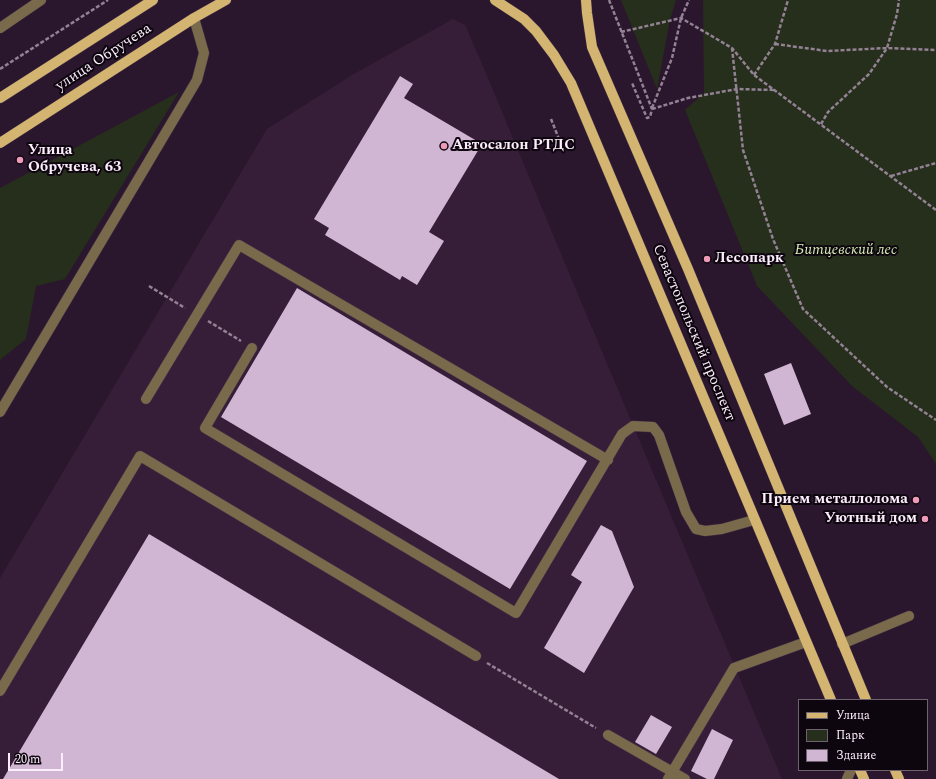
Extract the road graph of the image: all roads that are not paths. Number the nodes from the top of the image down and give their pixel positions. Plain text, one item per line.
1 (41, 0) edge
2 (153, 0) edge
3 (226, 0) edge
4 (495, 0) edge
5 (586, 0) edge
6 (194, 18) junction
7 (0, 28) edge
8 (0, 98) edge
9 (0, 143) edge
10 (252, 348) dead end
11 (146, 399) dead end
12 (0, 412) edge
13 (608, 460) junction
14 (754, 520) junction
15 (909, 616) dead end
16 (806, 642) junction
17 (842, 644) junction
18 (476, 656) road end
19 (0, 691) edge
20 (830, 699) edge
21 (866, 699) edge
22 (608, 735) road end
23 (671, 776) edge
24 (685, 779) edge

1 - 7 lane
2 - 8 main road, улица Обручева
3 - 6 main road, улица Обручева
4 - 14 main road, Севастопольский проспект
5 - 17 main road, Севастопольский проспект
6 - 9 main road, улица Обручева
6 - 12 lane
10 - 13 lane
11 - 13 lane
13 - 14 lane
14 - 16 main road, Севастопольский проспект
15 - 17 lane
16 - 20 main road, Севастопольский проспект
16 - 23 lane
17 - 21 main road, Севастопольский проспект
18 - 19 lane
22 - 23 lane
23 - 24 lane

